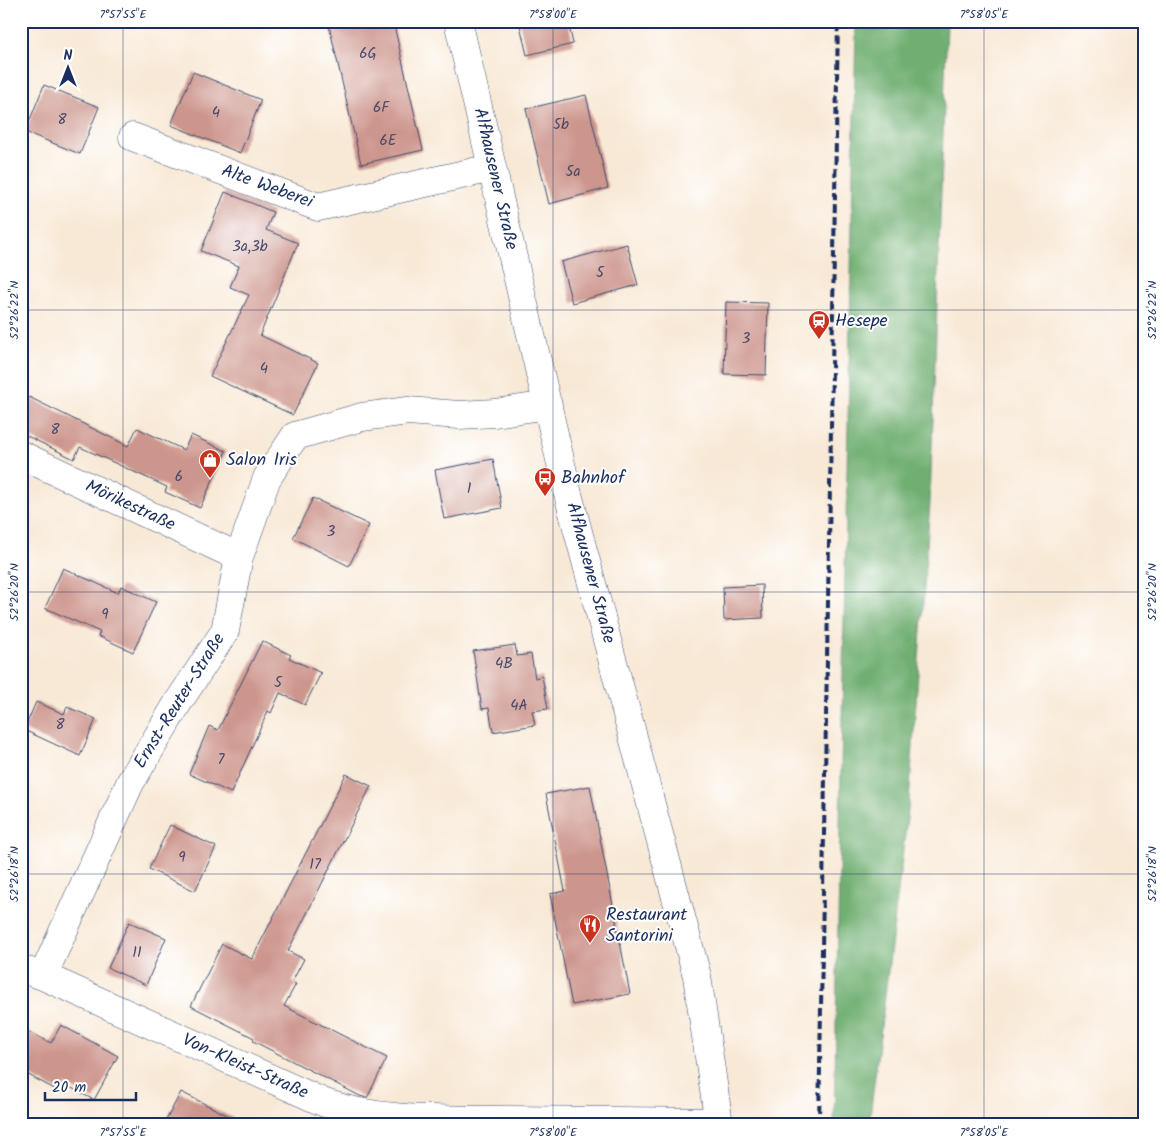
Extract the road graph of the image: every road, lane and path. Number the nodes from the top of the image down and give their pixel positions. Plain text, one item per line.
1 (458, 21) edge
2 (134, 137) dead end
3 (492, 168) junction
4 (548, 405) junction
5 (21, 455) edge
6 (239, 558) junction
7 (32, 972) edge
8 (719, 1123) edge

1 - 3 street, Alfhausener Straße
2 - 3 street, Alte Weberei
3 - 4 street, Alfhausener Straße
4 - 6 street, Ernst-Reuter-Straße
4 - 8 street, Alfhausener Straße
5 - 6 street, Mörikestraße
6 - 7 street, Ernst-Reuter-Straße
7 - 8 street, Von-Kleist-Straße

